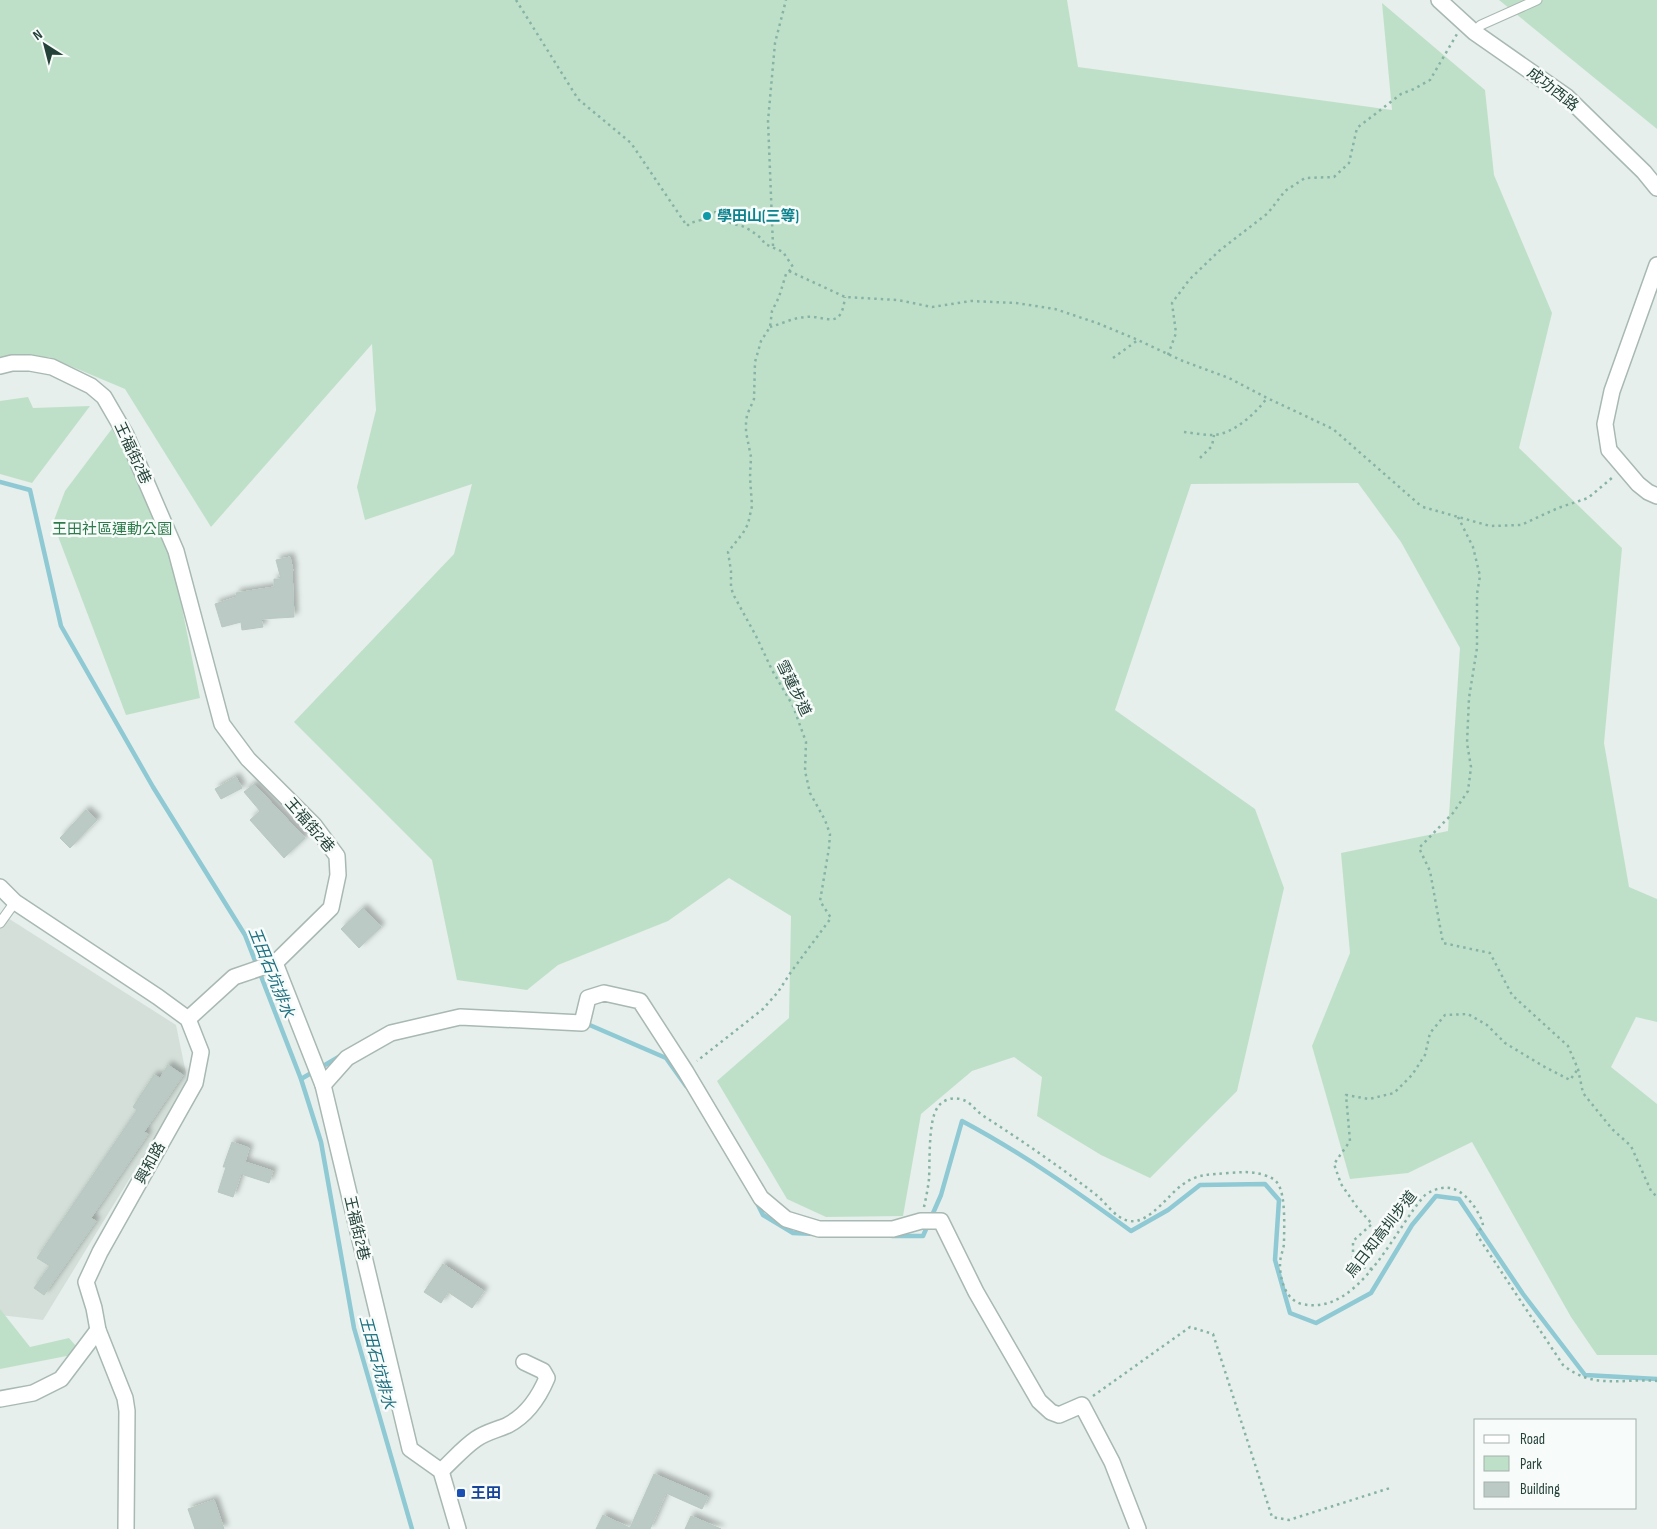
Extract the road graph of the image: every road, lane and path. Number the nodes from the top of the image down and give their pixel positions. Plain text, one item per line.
1 (516, 0) edge
2 (786, 0) edge
3 (1439, 0) edge
4 (1537, 0) edge
5 (1469, 27) junction
6 (1657, 188) edge
7 (773, 246) junction
8 (1657, 265) edge
9 (789, 271) junction
10 (845, 297) junction
11 (770, 326) junction
12 (1138, 340) junction
13 (1168, 354) junction
14 (1113, 358) dead end
15 (0, 366) edge
16 (1267, 398) junction
17 (1184, 432) dead end
18 (1214, 435) junction
19 (1200, 458) dead end
20 (1624, 468) junction
21 (1657, 496) edge
22 (1458, 517) junction
23 (0, 887) edge
24 (15, 902) junction
25 (0, 923) edge
26 (275, 964) junction
27 (188, 1018) junction
28 (1578, 1069) junction
29 (686, 1072) junction
30 (319, 1075) junction
31 (1657, 1197) edge
32 (922, 1221) junction
33 (1372, 1269) junction
34 (98, 1330) junction
35 (524, 1362) dead end
36 (1657, 1381) edge
37 (0, 1399) edge
38 (1082, 1405) junction
39 (442, 1471) junction
40 (1390, 1488) dead end
41 (126, 1529) edge
42 (458, 1529) edge
43 (1138, 1529) edge

1 - 7 path
2 - 7 path
3 - 5 street, 成功西路
4 - 5 lane
5 - 6 street, 成功西路
5 - 13 path
7 - 9 path
8 - 20 street
9 - 10 path
9 - 11 path
10 - 11 path
10 - 12 path
11 - 29 path, 雪蓮步道
12 - 13 path
12 - 14 path
13 - 16 path
15 - 26 street, 王福街2巷
16 - 18 path
16 - 22 path
17 - 18 path
18 - 19 path
20 - 21 street
20 - 22 path
22 - 28 path
23 - 24 street
24 - 25 lane
24 - 27 street
26 - 27 street
26 - 30 street, 王福街2巷
27 - 34 street, 興和路
28 - 31 path
28 - 33 path
29 - 30 street
29 - 32 street
30 - 39 street, 王福街2巷
32 - 33 path, 烏日知高圳步道
32 - 38 street
33 - 36 path, 烏日知高圳步道
34 - 37 street
34 - 41 street, 興和路
35 - 39 street
38 - 40 path
38 - 43 street
39 - 42 street

